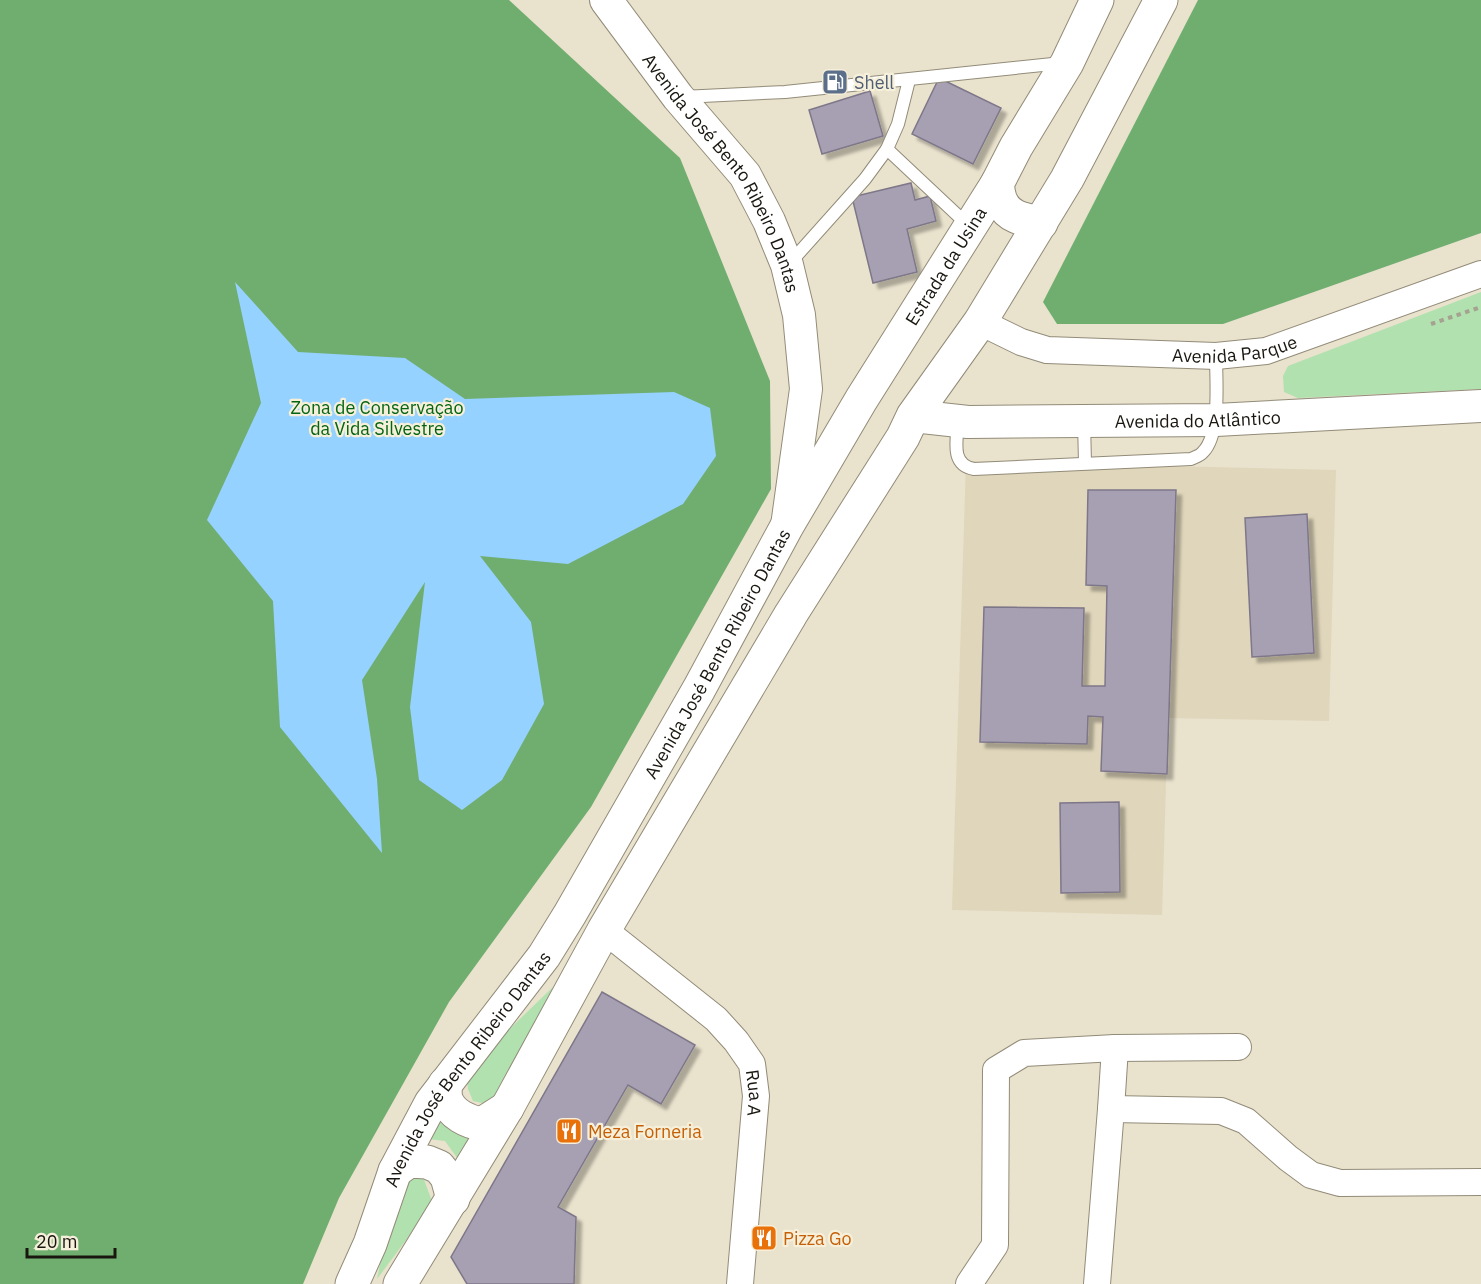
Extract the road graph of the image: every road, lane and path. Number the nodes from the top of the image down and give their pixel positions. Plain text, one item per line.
1 (606, 0) edge
2 (1097, 0) edge
3 (1161, 0) edge
4 (1067, 63) junction
5 (909, 80) junction
6 (678, 97) junction
7 (887, 148) junction
8 (997, 184) junction
9 (1041, 223) junction
10 (969, 226) junction
11 (788, 265) junction
12 (1481, 274) edge
13 (980, 322) junction
14 (1216, 356) junction
15 (1481, 406) edge
16 (913, 416) junction
17 (1216, 420) junction
18 (1084, 421) junction
19 (958, 422) junction
20 (1085, 463) junction
21 (787, 526) junction
22 (604, 930) junction
23 (1238, 1047) dead end
24 (1115, 1048) junction
25 (445, 1084) junction
26 (507, 1108) junction
27 (1111, 1109) junction
28 (395, 1171) junction
29 (1481, 1182) edge
30 (453, 1199) junction
31 (352, 1284) edge
32 (400, 1284) edge
33 (740, 1284) edge
34 (969, 1284) edge
35 (1097, 1284) edge

1 - 6 street, Avenida José Bento Ribeiro Dantas
2 - 4 main road, Estrada da Usina
3 - 9 main road
4 - 5 lane
4 - 8 main road, Estrada da Usina
5 - 6 lane
5 - 7 lane
6 - 11 street, Avenida José Bento Ribeiro Dantas
7 - 10 lane
7 - 11 lane
8 - 9 main road
8 - 10 main road, Estrada da Usina
9 - 13 main road
10 - 21 main road, Estrada da Usina
11 - 21 street, Avenida José Bento Ribeiro Dantas
12 - 14 street, Avenida Parque
13 - 14 street, Avenida Parque
13 - 16 main road
14 - 17 lane
15 - 17 street, Avenida do Atlântico
16 - 19 street, Avenida do Atlântico
16 - 22 main road
17 - 18 street, Avenida do Atlântico
17 - 20 lane
18 - 19 street, Avenida do Atlântico
18 - 20 lane
19 - 20 lane
21 - 25 main road, Avenida José Bento Ribeiro Dantas
22 - 26 main road
22 - 33 street, Rua A
23 - 24 street
24 - 27 street
24 - 34 street
25 - 26 main road
25 - 28 main road, Avenida José Bento Ribeiro Dantas
26 - 30 main road
27 - 29 street
27 - 35 street
28 - 30 main road
28 - 31 main road, Avenida José Bento Ribeiro Dantas
30 - 32 main road

